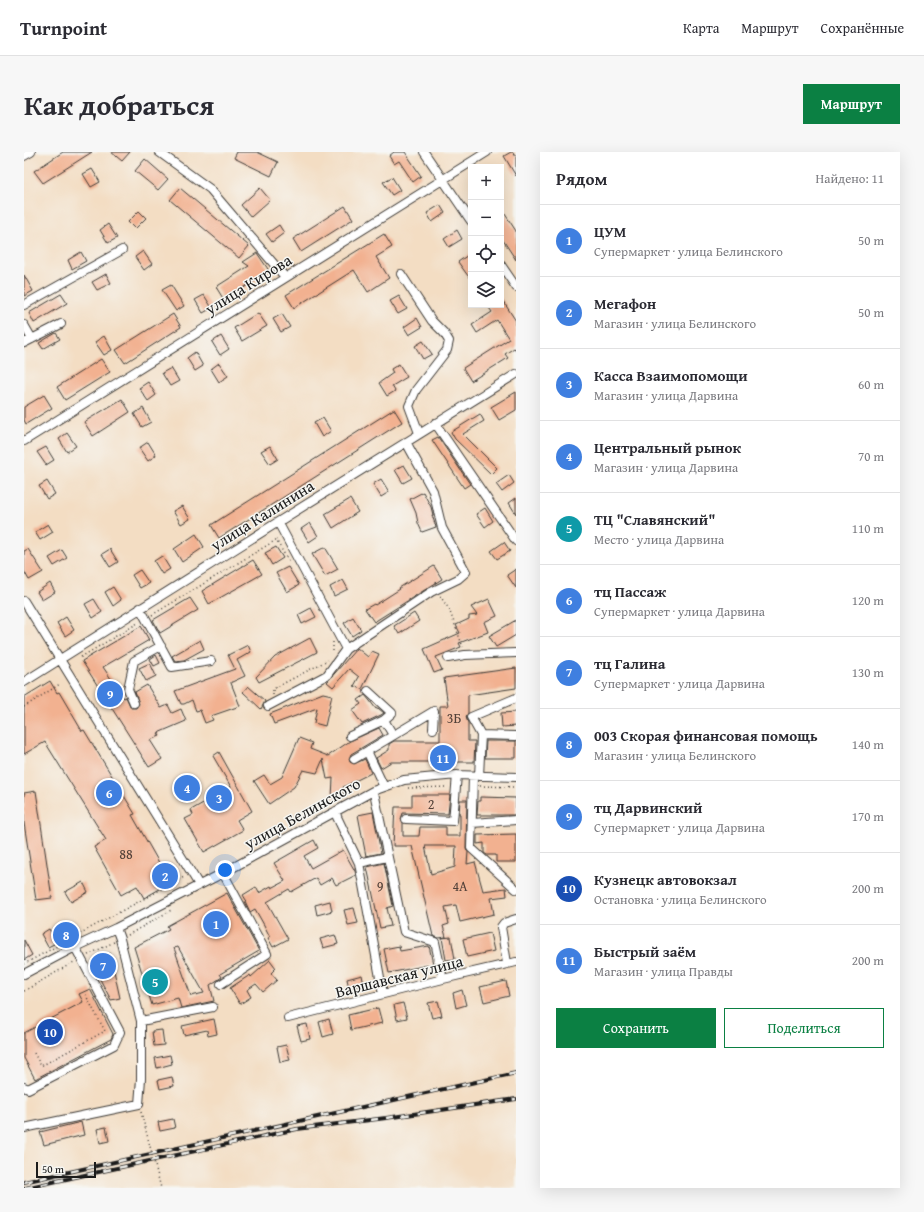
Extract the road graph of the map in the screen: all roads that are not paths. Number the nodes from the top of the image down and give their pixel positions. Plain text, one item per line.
1 (31, 152) edge
2 (159, 152) edge
3 (424, 152) edge
4 (487, 152) edge
5 (24, 156) edge
6 (443, 180) junction
7 (468, 217) edge
8 (122, 250) dead end
9 (504, 269) edge
10 (401, 274) dead end
11 (285, 278) junction
12 (516, 287) edge
13 (24, 304) edge
14 (61, 324) dead end
15 (24, 325) edge
16 (32, 339) junction
17 (24, 343) edge
18 (516, 374) edge
19 (435, 423) junction
20 (419, 434) junction
21 (24, 441) edge
22 (406, 442) junction
23 (278, 522) junction
24 (516, 541) edge
25 (24, 601) edge
26 (140, 608) junction
27 (161, 646) junction
28 (346, 649) junction
29 (516, 653) edge
30 (448, 658) dead end
31 (60, 659) junction
32 (211, 661) dead end
33 (24, 682) edge
34 (368, 691) dead end
35 (516, 698) edge
36 (134, 703) dead end
37 (271, 705) road end
38 (384, 720) junction
39 (433, 729) dead end
40 (393, 735) junction
41 (481, 735) junction
42 (350, 736) dead end
43 (516, 736) edge
44 (367, 751) junction
45 (354, 759) dead end
46 (457, 775) junction
47 (476, 776) junction
48 (516, 777) edge
49 (384, 786) junction
50 (373, 791) junction
51 (336, 810) junction
52 (406, 819) dead end
53 (516, 820) edge
54 (472, 823) junction
55 (387, 857) junction
56 (359, 863) junction
57 (223, 873) junction
58 (199, 885) junction
59 (516, 889) edge
60 (516, 920) edge
61 (116, 928) junction
62 (75, 947) junction
63 (516, 962) edge
64 (507, 963) junction
65 (24, 974) edge
66 (443, 979) junction
67 (222, 984) dead end
68 (383, 994) junction
69 (213, 1007) dead end
70 (288, 1018) dead end
71 (141, 1021) junction
72 (24, 1087) edge
73 (24, 1128) edge

1 - 5 street
2 - 11 street
3 - 6 street
4 - 6 street, улица Кирова
6 - 7 street
6 - 11 street, улица Кирова
8 - 13 street
9 - 12 street
10 - 20 street
11 - 21 street, улица Кирова
14 - 16 street
15 - 16 street
16 - 17 street
18 - 19 street, улица Калинина
19 - 20 street, улица Калинина
19 - 24 street
20 - 22 street, улица Калинина
22 - 23 street, улица Калинина
22 - 28 street
23 - 26 street, улица Калинина
23 - 28 street
25 - 31 street
26 - 27 street
26 - 31 street, улица Калинина
27 - 32 street
27 - 36 street
28 - 37 street
29 - 30 street
31 - 33 street, улица Калинина
31 - 58 street
34 - 38 street
35 - 41 street
38 - 40 street
38 - 42 street
39 - 40 street
40 - 44 street
41 - 43 street
41 - 47 street
44 - 45 street
44 - 49 street
46 - 47 street, улица Белинского
46 - 49 street, улица Белинского
46 - 52 street
47 - 48 street, улица Белинского
47 - 54 street
49 - 50 street, улица Белинского
50 - 51 street, улица Белинского
50 - 55 street
51 - 56 street
51 - 57 street, улица Белинского
53 - 54 street
54 - 59 street
55 - 56 street
55 - 66 street
56 - 68 street
57 - 58 street, улица Белинского
57 - 67 street
58 - 61 street, улица Белинского
60 - 64 street
61 - 62 street, улица Белинского
61 - 71 street
62 - 65 street, улица Белинского
62 - 72 street
63 - 64 street, Варшавская улица
64 - 66 street, Варшавская улица
66 - 68 street, Варшавская улица
68 - 70 street, Варшавская улица
69 - 71 street
71 - 73 street

